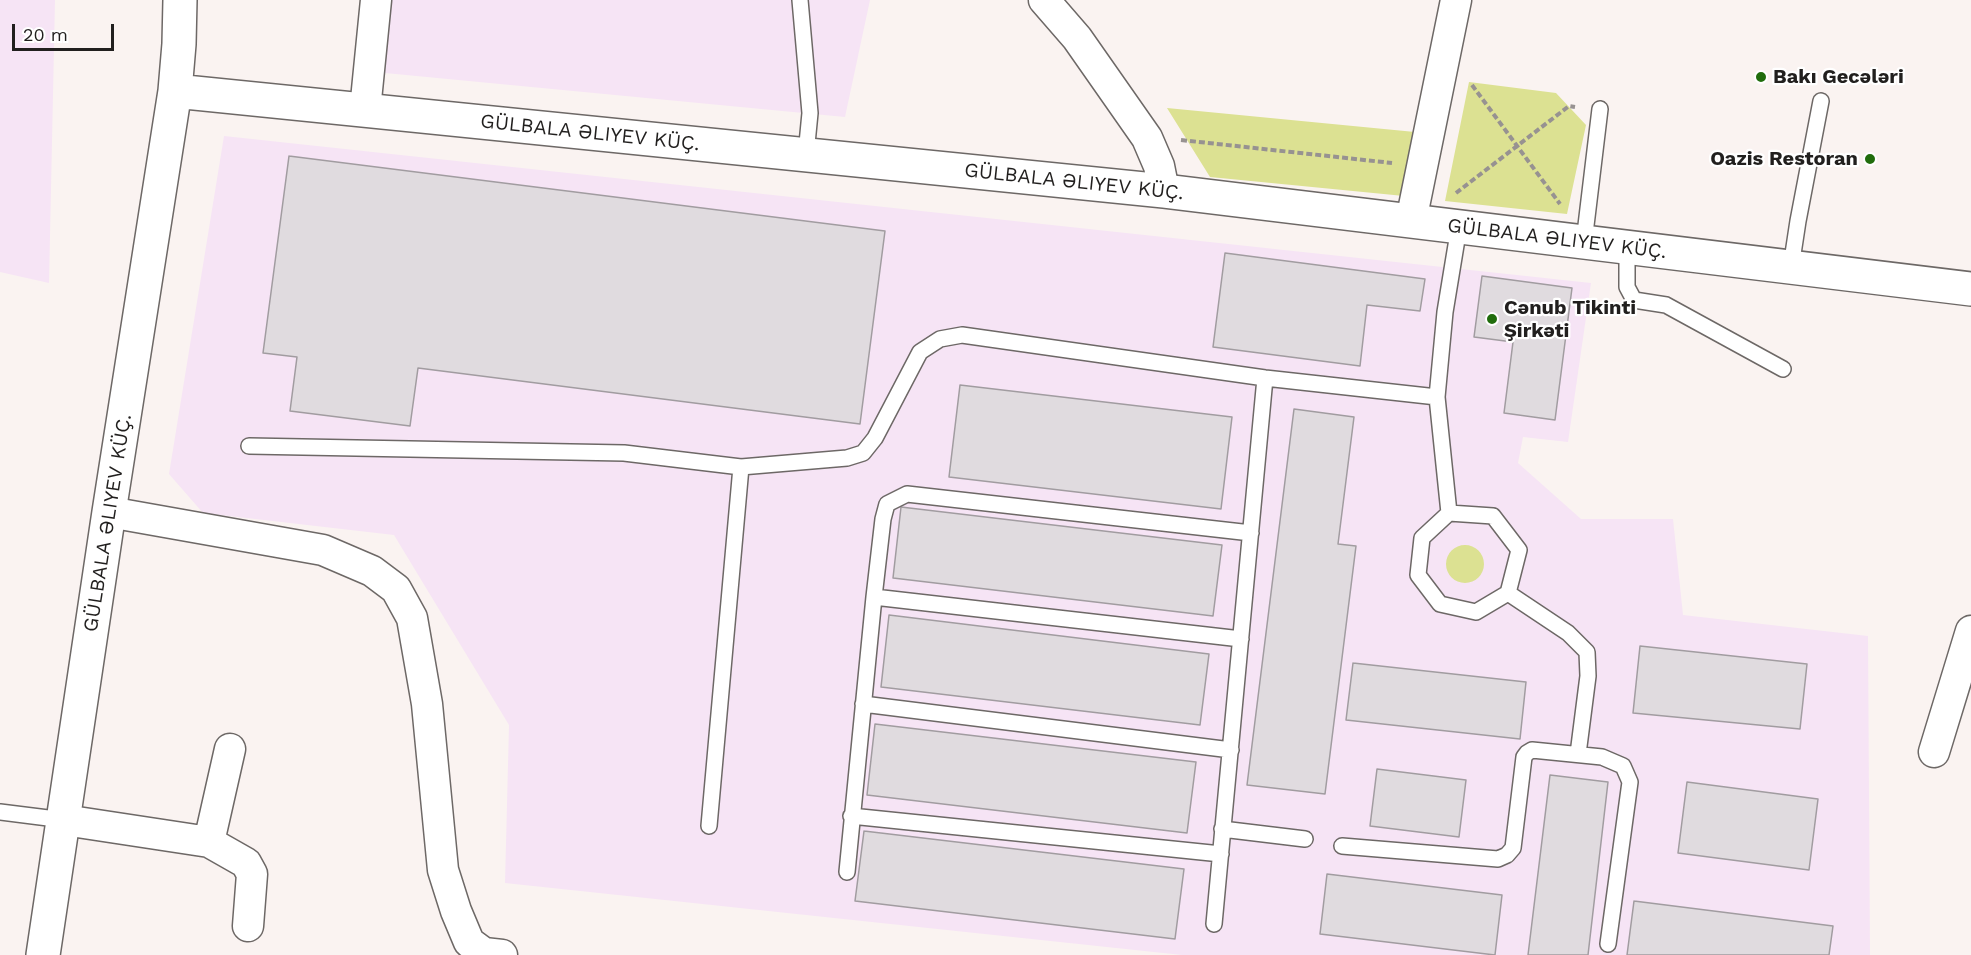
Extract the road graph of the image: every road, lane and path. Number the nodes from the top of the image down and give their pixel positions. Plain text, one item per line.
1 (180, 0) edge
2 (376, 0) edge
3 (800, 0) edge
4 (1044, 0) edge
5 (1456, 0) edge
6 (1440, 77) junction
7 (175, 91) junction
8 (1821, 101) dead end
9 (1600, 109) joint
10 (365, 110) junction
11 (1147, 138) junction
12 (1517, 146) junction
13 (806, 154) junction
14 (1422, 166) junction
15 (1164, 191) junction
16 (1454, 194) dead end
17 (1411, 221) junction
18 (1459, 227) junction
19 (1584, 242) junction
20 (1627, 247) junction
21 (1791, 267) junction
22 (1971, 289) edge
23 (1783, 369) dead end
24 (1265, 378) junction
25 (1437, 397) junction
26 (249, 446) dead end
27 (741, 467) junction
28 (109, 512) junction
29 (1449, 513) junction
30 (1251, 533) junction
31 (1508, 593) junction
32 (874, 597) junction
33 (1971, 631) edge
34 (1241, 639) junction
35 (863, 704) junction
36 (230, 749) dead end
37 (1231, 750) junction
38 (1934, 752) dead end
39 (1578, 754) junction
40 (0, 812) edge
41 (852, 816) junction
42 (63, 820) junction
43 (709, 826) dead end
44 (1222, 830) junction
45 (1305, 839) dead end
46 (209, 842) junction
47 (1342, 846) dead end
48 (1221, 854) junction
49 (847, 872) dead end
50 (1215, 924) dead end
51 (248, 927) dead end
52 (1608, 944) dead end
53 (43, 955) edge
54 (502, 955) edge

1 - 7 street, GÜLBALA ƏLIYEV KÜÇ.
2 - 10 street
3 - 13 lane
4 - 11 street
5 - 6 street
6 - 12 path
6 - 14 street
7 - 10 street, GÜLBALA ƏLIYEV KÜÇ.
7 - 28 street, GÜLBALA ƏLIYEV KÜÇ.
8 - 21 lane
9 - 12 path
9 - 19 lane
10 - 13 street, GÜLBALA ƏLIYEV KÜÇ.
11 - 14 path
11 - 15 street
12 - 16 path
12 - 19 path
13 - 15 street, GÜLBALA ƏLIYEV KÜÇ.
14 - 17 street
15 - 17 street, GÜLBALA ƏLIYEV KÜÇ.
17 - 18 street, GÜLBALA ƏLIYEV KÜÇ.
18 - 19 street, GÜLBALA ƏLIYEV KÜÇ.
18 - 25 lane
19 - 20 street, GÜLBALA ƏLIYEV KÜÇ.
20 - 21 street, GÜLBALA ƏLIYEV KÜÇ.
20 - 23 lane
21 - 22 street, GÜLBALA ƏLIYEV KÜÇ.
24 - 25 lane
24 - 27 lane
24 - 30 lane
25 - 29 lane
26 - 27 lane
27 - 43 lane
28 - 42 street, GÜLBALA ƏLIYEV KÜÇ.
28 - 54 street
29 - 31 lane
29 - 31 lane
30 - 32 lane
30 - 34 lane
31 - 39 lane
32 - 34 lane
32 - 35 lane
33 - 38 street
34 - 37 lane
35 - 37 lane
35 - 41 lane
36 - 46 street
37 - 44 lane
39 - 47 lane
39 - 52 lane
40 - 42 lane
41 - 48 lane
41 - 49 lane
42 - 46 street
42 - 53 street, GÜLBALA ƏLIYEV KÜÇ.
44 - 45 lane
44 - 48 lane
46 - 51 street
48 - 50 lane

